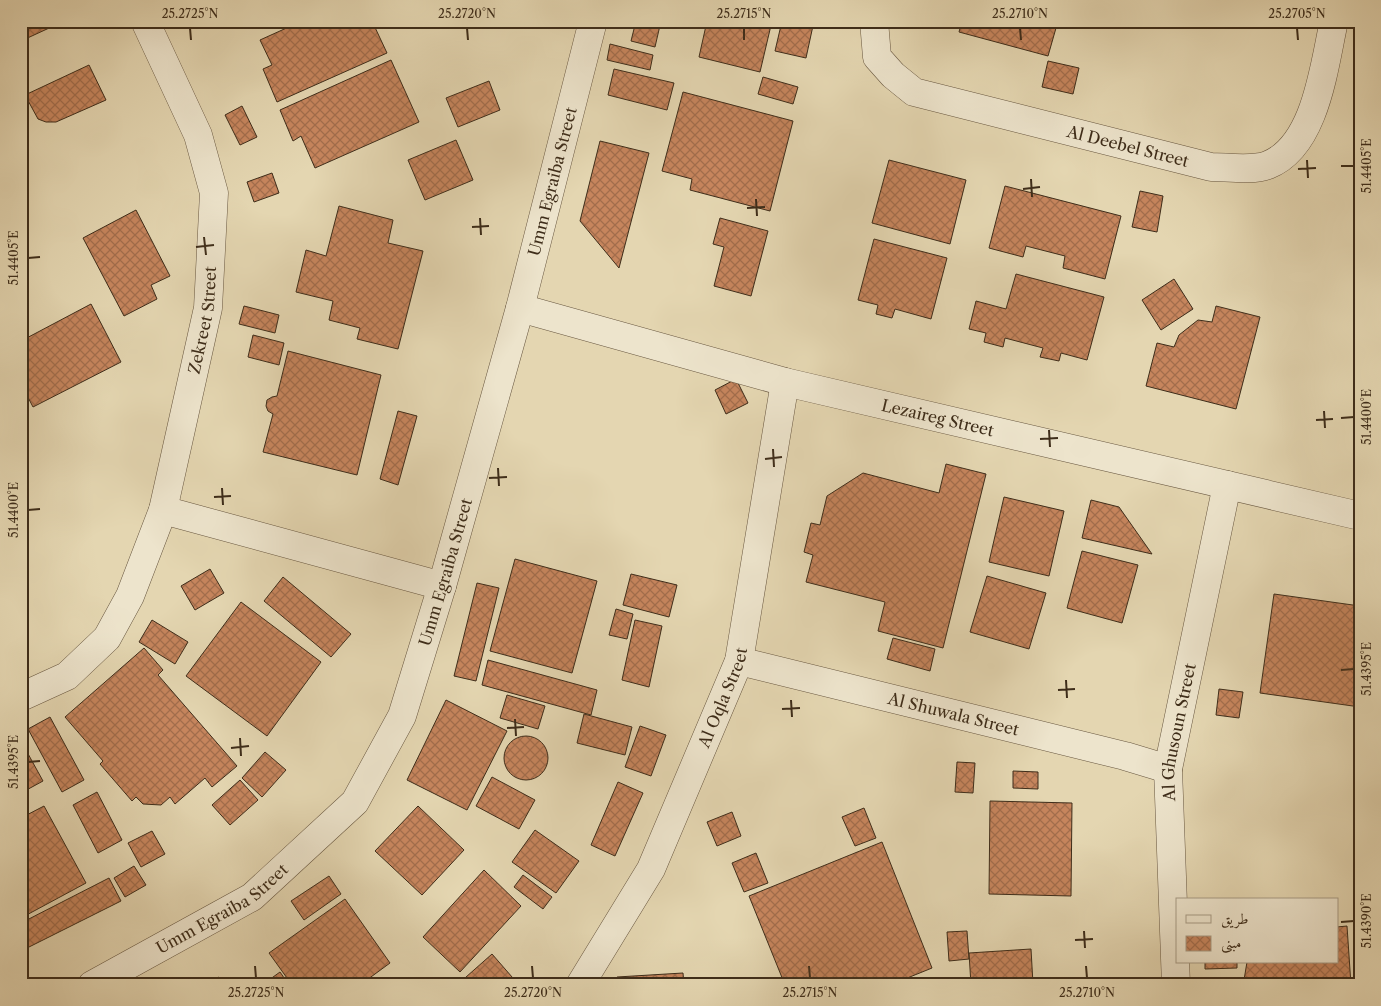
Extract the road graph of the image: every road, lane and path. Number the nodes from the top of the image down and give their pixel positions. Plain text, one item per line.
1 (145, 21) edge
2 (593, 21) edge
3 (874, 21) edge
4 (1334, 21) edge
5 (520, 308) junction
6 (786, 382) junction
7 (1227, 485) junction
8 (163, 510) junction
9 (1360, 516) edge
10 (442, 586) junction
11 (739, 661) junction
12 (21, 697) edge
13 (1168, 769) junction
14 (92, 985) edge
15 (580, 985) edge
16 (1176, 985) edge

1 - 8 street, Zekreet Street
2 - 5 street, Umm Egraiba Street
3 - 4 street, Al Deebel Street
5 - 6 street, Lezaireg Street
5 - 10 street, Umm Egraiba Street
6 - 7 street, Lezaireg Street
6 - 11 street, Al Oqla Street
7 - 9 street, Lezaireg Street
7 - 13 street, Al Ghusoun Street
8 - 10 street
8 - 12 street, Zekreet Street
10 - 14 street, Umm Egraiba Street
11 - 13 street, Al Shuwala Street
11 - 15 street, Al Oqla Street
13 - 16 street, Al Ghusoun Street

